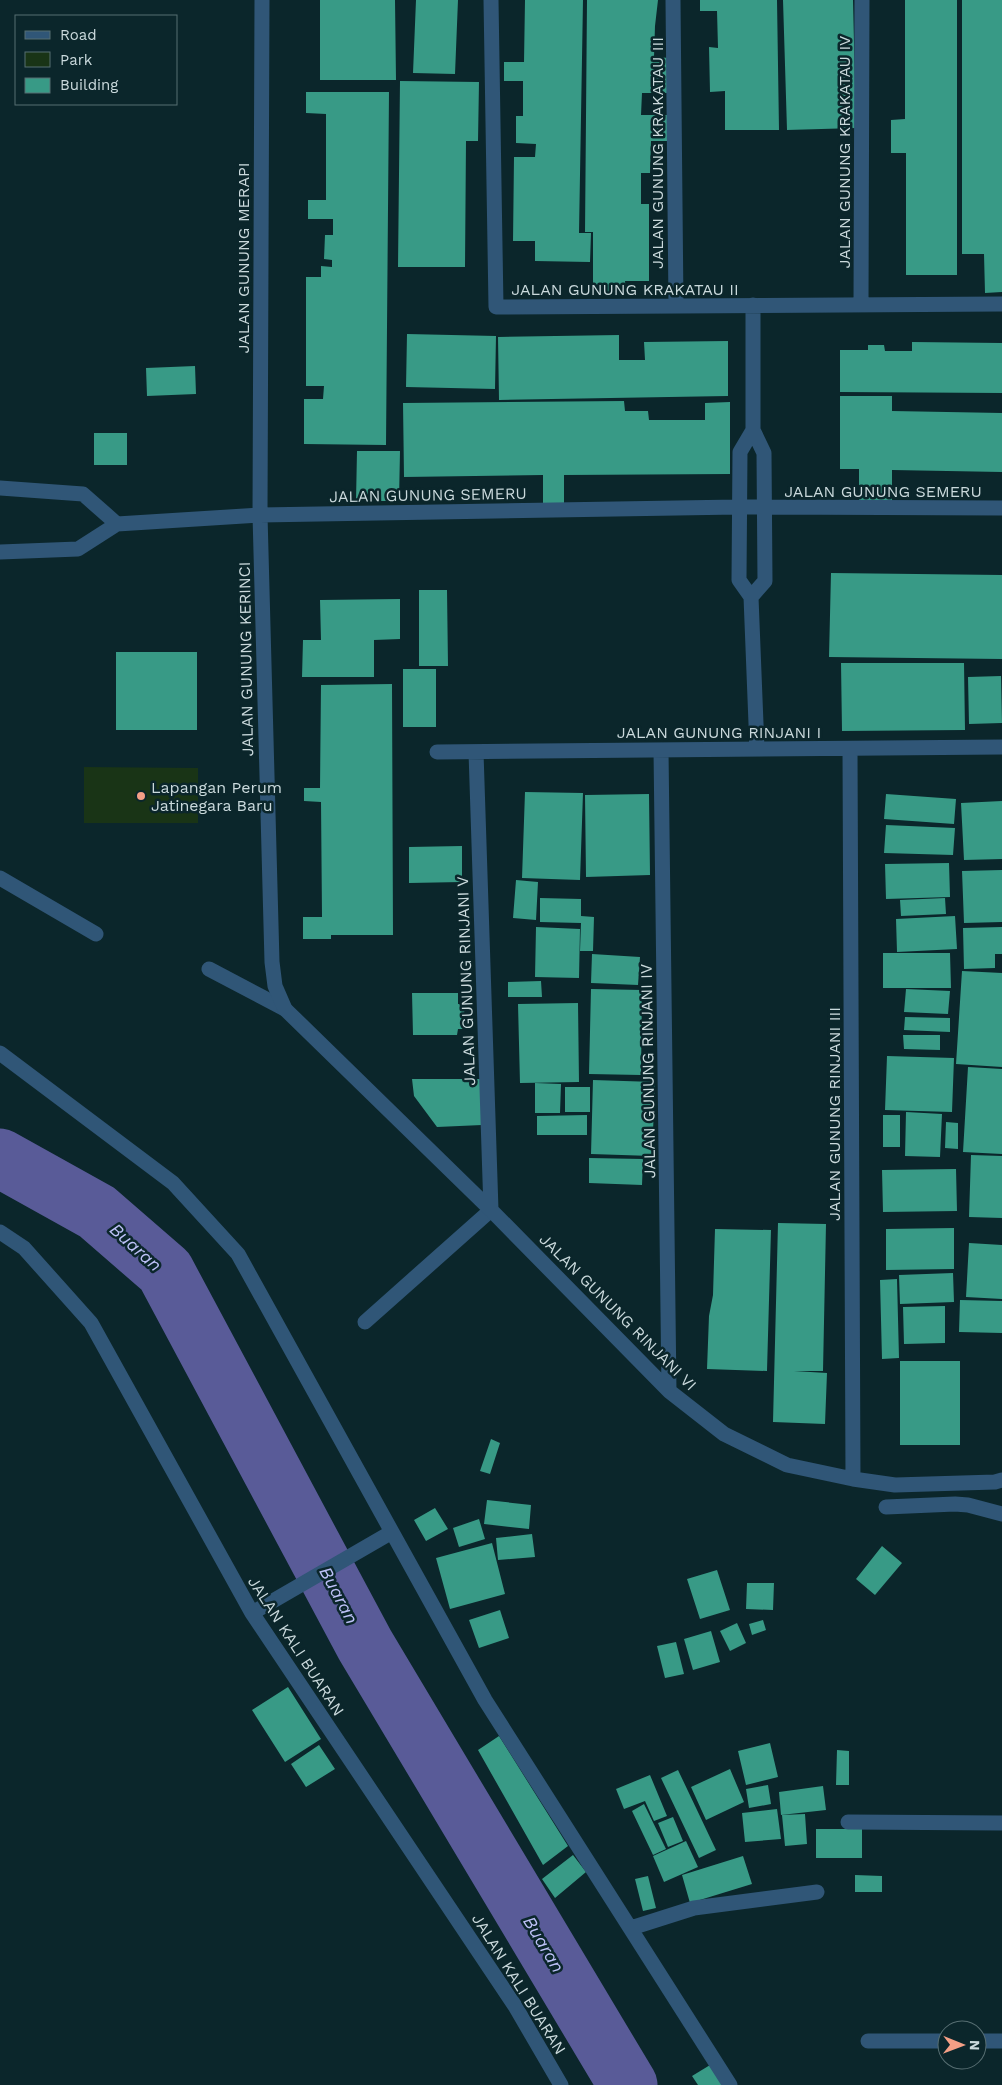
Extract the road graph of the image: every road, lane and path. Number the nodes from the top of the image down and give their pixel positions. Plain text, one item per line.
1 (262, 0) edge
2 (491, 0) edge
3 (673, 0) edge
4 (862, 0) edge
5 (861, 304) junction
6 (1002, 304) edge
7 (753, 305) junction
8 (676, 306) junction
9 (753, 430) junction
10 (0, 488) edge
11 (738, 507) junction
12 (764, 508) junction
13 (1002, 508) edge
14 (260, 515) junction
15 (117, 524) junction
16 (0, 552) edge
17 (751, 597) junction
18 (1002, 747) edge
19 (850, 749) junction
20 (662, 750) junction
21 (757, 750) junction
22 (437, 752) dead end
23 (476, 752) junction
24 (0, 878) edge
25 (96, 934) dead end
26 (209, 969) dead end
27 (285, 1009) junction
28 (0, 1053) edge
29 (490, 1210) junction
30 (0, 1232) edge
31 (364, 1322) dead end
32 (669, 1391) junction
33 (853, 1479) junction
34 (1002, 1480) edge
35 (886, 1507) dead end
36 (1002, 1514) edge
37 (392, 1532) junction
38 (252, 1613) junction
39 (848, 1822) dead end
40 (1002, 1823) edge
41 (817, 1892) dead end
42 (631, 1928) junction
43 (868, 2041) dead end
44 (937, 2041) edge
45 (987, 2041) edge
46 (1002, 2041) edge
47 (561, 2085) edge
48 (730, 2085) edge

1 - 14 street, JALAN GUNUNG MERAPI
2 - 8 street, JALAN GUNUNG KRAKATAU II
3 - 8 street, JALAN GUNUNG KRAKATAU III
4 - 5 street, JALAN GUNUNG KRAKATAU IV
5 - 6 street, JALAN GUNUNG KRAKATAU II
5 - 7 street, JALAN GUNUNG KRAKATAU II
7 - 8 street, JALAN GUNUNG KRAKATAU II
7 - 9 street, JALAN GUNUNG SEMERU
9 - 11 street
9 - 12 street, JALAN GUNUNG SEMERU
10 - 15 street
11 - 12 street, JALAN GUNUNG SEMERU
11 - 14 street, JALAN GUNUNG SEMERU
11 - 17 street
12 - 13 street, JALAN GUNUNG SEMERU
12 - 17 street, JALAN GUNUNG SEMERU
14 - 15 street, JALAN GUNUNG SEMERU
14 - 27 street, JALAN GUNUNG KERINCI
15 - 16 street, JALAN GUNUNG SEMERU
17 - 21 street
18 - 19 street, JALAN GUNUNG RINJANI I
19 - 21 street, JALAN GUNUNG RINJANI I
19 - 33 street, JALAN GUNUNG RINJANI III
20 - 21 street, JALAN GUNUNG RINJANI I
20 - 23 street, JALAN GUNUNG RINJANI I
20 - 32 street, JALAN GUNUNG RINJANI IV
22 - 23 street, JALAN GUNUNG RINJANI I
23 - 29 street, JALAN GUNUNG RINJANI V
24 - 25 street
26 - 27 street
27 - 29 street, JALAN GUNUNG RINJANI VI
28 - 37 street
29 - 31 street
29 - 32 street, JALAN GUNUNG RINJANI VI
30 - 38 street, JALAN KALI BUARAN
32 - 33 street, JALAN GUNUNG RINJANI VI
33 - 34 street, JALAN GUNUNG RINJANI VI
35 - 36 street
37 - 38 street
37 - 42 street
38 - 47 street, JALAN KALI BUARAN
39 - 40 street
41 - 42 street
42 - 48 street
43 - 44 street
45 - 46 street

